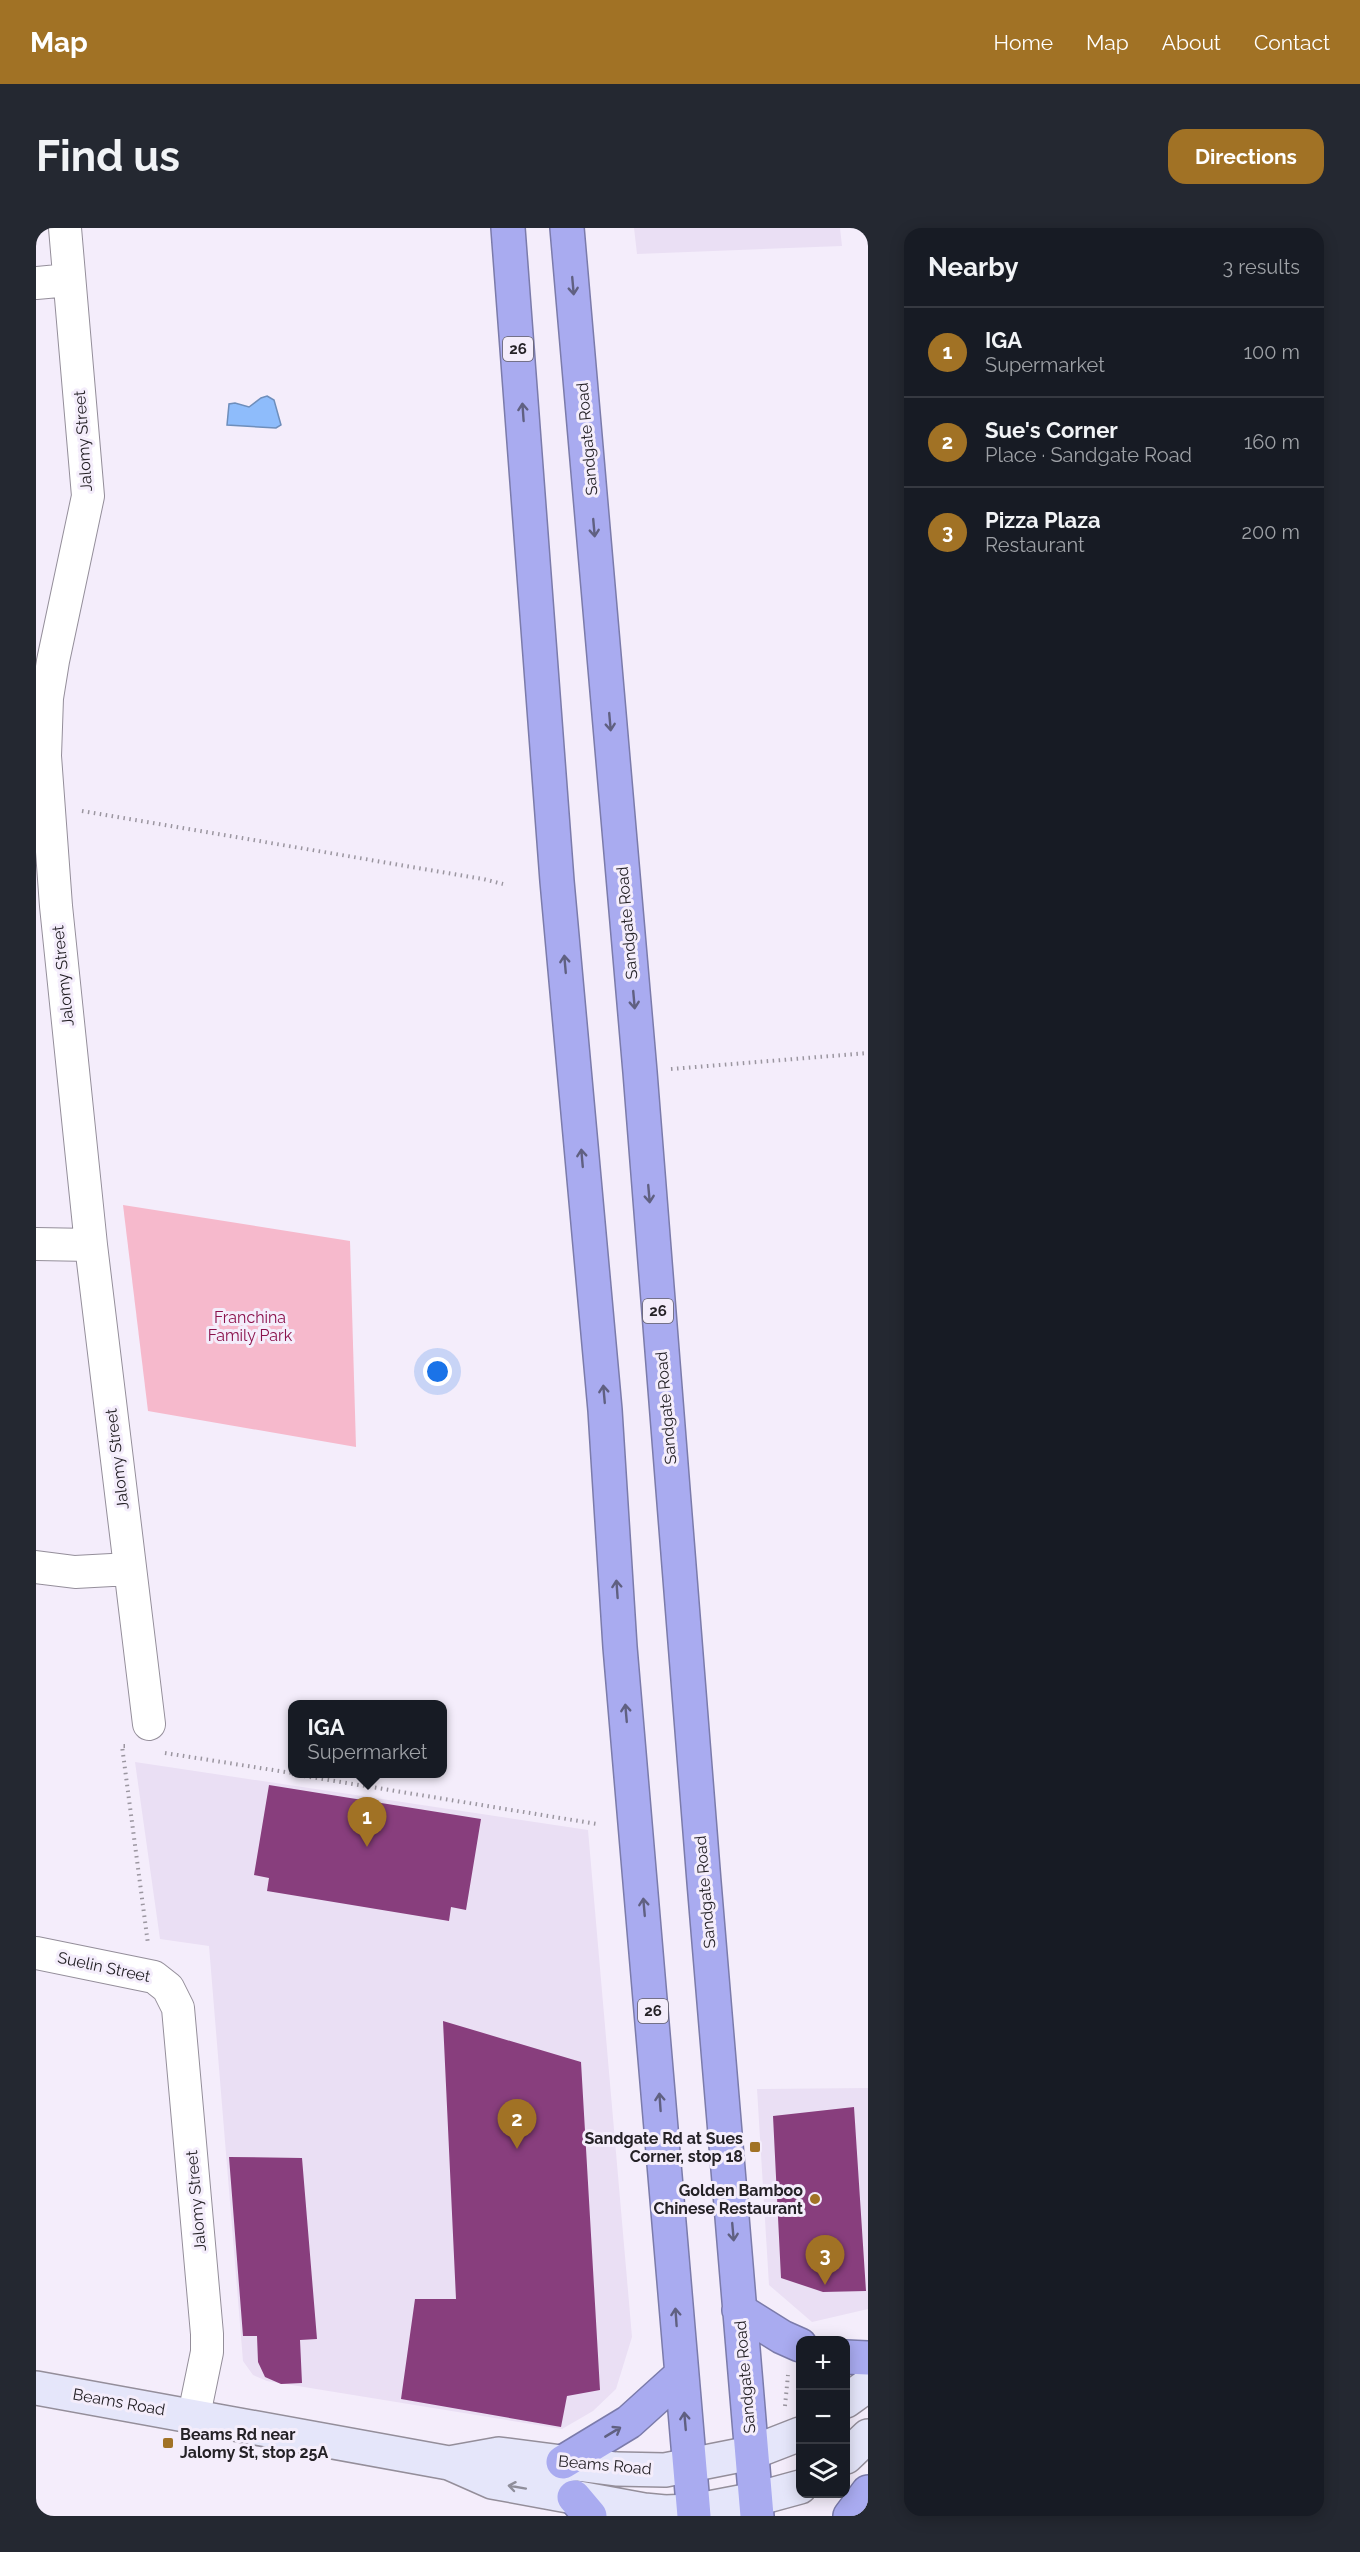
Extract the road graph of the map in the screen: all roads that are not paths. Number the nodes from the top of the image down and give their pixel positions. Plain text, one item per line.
1 (65, 228) edge
2 (508, 228) edge
3 (567, 228) edge
4 (69, 280) junction
5 (36, 283) edge
6 (46, 906) edge
7 (36, 1244) edge
8 (92, 1245) junction
9 (36, 1567) edge
10 (130, 1569) junction
11 (146, 1741) road end
12 (36, 1953) edge
13 (157, 1982) joint
14 (739, 2310) junction
15 (795, 2355) edge
16 (850, 2357) edge
17 (868, 2358) edge
18 (681, 2375) junction
19 (868, 2385) edge
20 (36, 2388) edge
21 (850, 2399) edge
22 (194, 2415) junction
23 (796, 2436) edge
24 (868, 2436) edge
25 (751, 2453) junction
26 (850, 2453) edge
27 (563, 2462) junction
28 (449, 2463) junction
29 (690, 2466) junction
30 (796, 2489) edge
31 (868, 2492) edge
32 (582, 2506) edge
33 (757, 2508) edge
34 (693, 2514) edge
35 (850, 2516) edge

1 - 4 street, Jalomy Street
18 -> 2 highway, 26
3 -> 14 highway, Sandgate Road / 26
4 - 5 street
4 - 6 street, Jalomy Street
6 - 8 street, Jalomy Street
7 - 8 street
8 - 10 street, Jalomy Street
9 - 10 street
10 - 11 street, Jalomy Street
12 - 13 street, Suelin Street
13 - 22 street, Jalomy Street
14 - 15 highway
14 - 25 highway, Sandgate Road / 26
16 - 17 highway
27 -> 18 highway
29 -> 18 highway, 26
19 - 21 main road
20 - 22 main road, Beams Road
22 - 28 main road, Beams Road
23 - 25 main road, Beams Road
24 - 26 main road
25 - 29 main road, Beams Road
25 - 33 highway, Sandgate Road / 26
27 - 28 main road, Beams Road
27 - 29 main road, Beams Road
32 -> 28 main road, Beams Road
29 - 34 highway, 26
30 - 33 main road, Beams Road
31 - 35 highway
32 - 34 main road, Beams Road
33 - 34 main road, Beams Road

